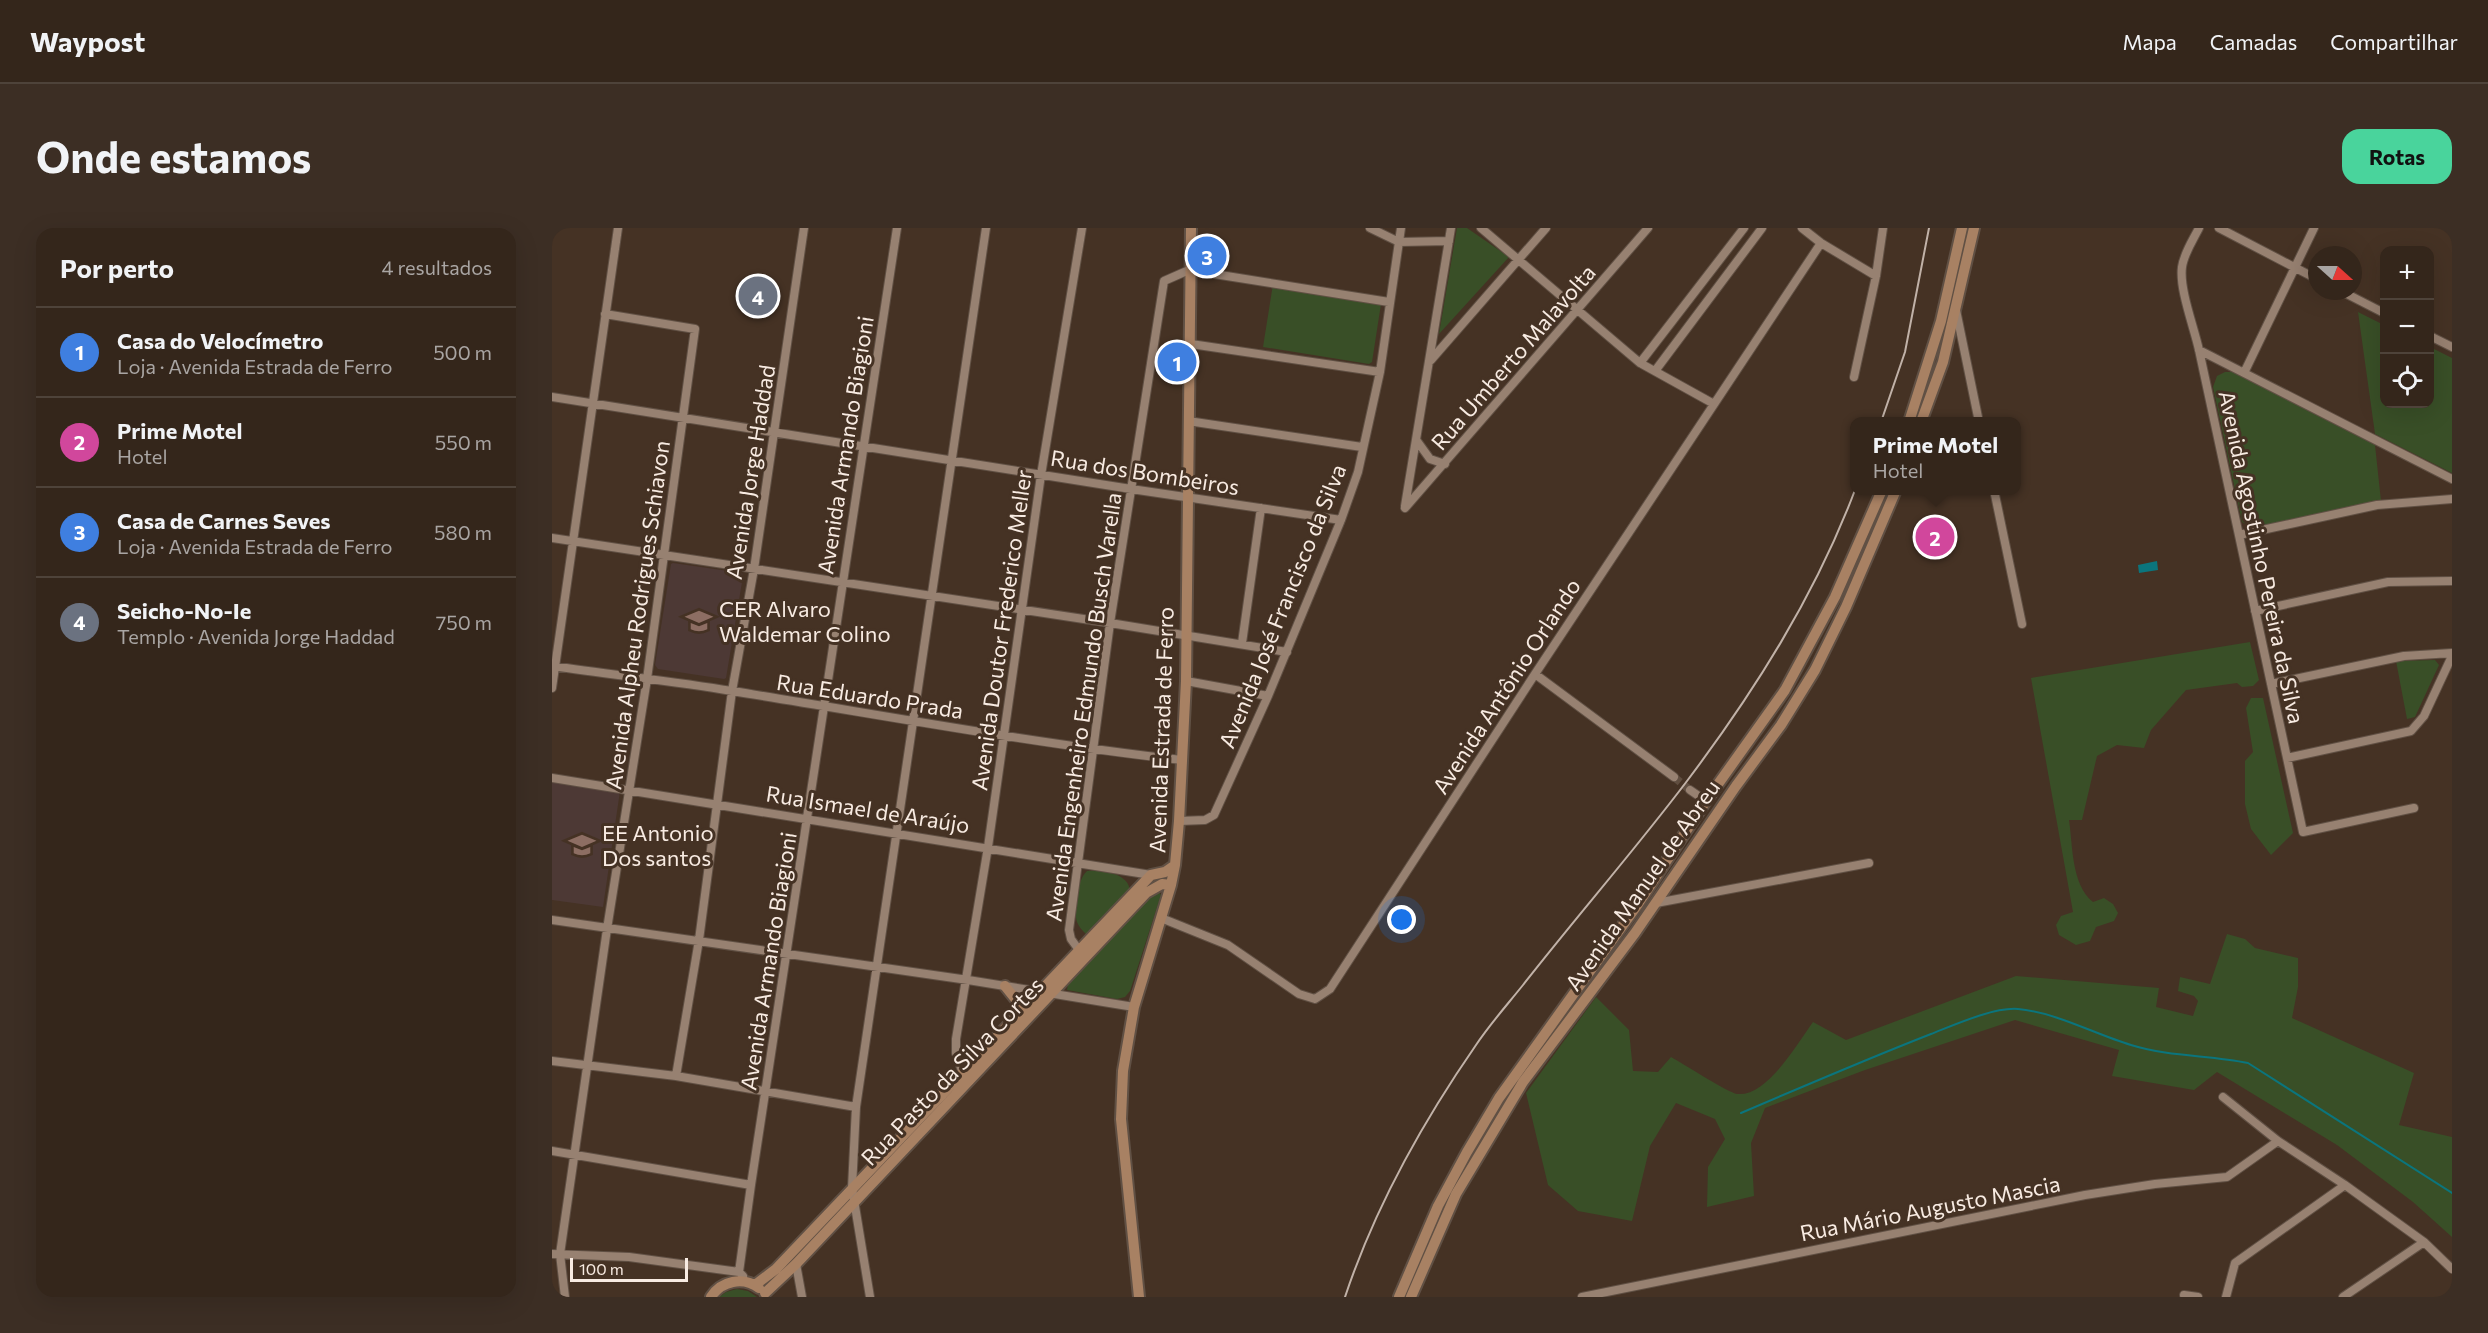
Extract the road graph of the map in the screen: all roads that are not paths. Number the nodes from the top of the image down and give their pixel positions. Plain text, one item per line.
1 (618, 228) edge
2 (804, 228) edge
3 (897, 228) edge
4 (986, 228) edge
5 (1082, 228) edge
6 (1191, 228) edge
7 (1370, 228) edge
8 (1401, 228) edge
9 (1451, 228) edge
10 (1481, 228) edge
11 (1546, 228) edge
12 (1648, 228) edge
13 (1744, 228) edge
14 (1762, 228) edge
15 (1802, 228) edge
16 (1884, 228) edge
17 (1962, 228) edge
18 (1974, 228) edge
19 (2199, 228) edge
20 (2219, 228) edge
21 (2314, 228) edge
22 (1449, 241) junction
23 (1399, 242) junction
24 (1821, 243) junction
25 (1518, 261) junction
26 (2294, 268) junction
27 (1189, 270) junction
28 (2308, 275) edge
29 (1876, 276) junction
30 (2359, 300) edge
31 (1389, 302) junction
32 (1956, 308) junction
33 (2380, 310) edge
34 (1576, 311) junction
35 (605, 314) junction
36 (2434, 338) edge
37 (1191, 344) junction
38 (2452, 347) edge
39 (2199, 350) junction
40 (1431, 360) junction
41 (1640, 363) junction
42 (1655, 371) junction
43 (1380, 372) junction
44 (2244, 373) junction
45 (1854, 377) dead end
46 (552, 398) edge
47 (592, 404) junction
48 (1714, 404) junction
49 (1911, 417) edge
50 (1923, 417) edge
51 (1978, 417) edge
52 (684, 420) junction
53 (1188, 421) junction
54 (775, 432) junction
55 (1417, 441) junction
56 (864, 446) junction
57 (1362, 447) junction
58 (951, 459) junction
59 (1444, 464) junction
60 (1041, 475) junction
61 (2452, 479) edge
62 (1131, 489) junction
63 (1880, 495) edge
64 (1894, 495) edge
65 (1995, 495) edge
66 (1187, 498) junction
67 (2452, 499) edge
68 (1261, 508) junction
69 (1341, 520) junction
70 (2239, 535) junction
71 (552, 538) edge
72 (575, 541) junction
73 (664, 555) junction
74 (754, 569) junction
75 (2452, 581) edge
76 (843, 582) junction
77 (933, 597) junction
78 (1022, 610) junction
79 (2255, 611) junction
80 (1110, 623) junction
81 (2022, 624) dead end
82 (1185, 636) junction
83 (1242, 644) junction
84 (1287, 652) junction
85 (2452, 654) edge
86 (554, 667) edge
87 (1535, 674) junction
88 (647, 679) junction
89 (1186, 681) junction
90 (2271, 684) junction
91 (552, 688) edge
92 (732, 691) junction
93 (1268, 696) junction
94 (823, 708) junction
95 (912, 721) junction
96 (1004, 736) junction
97 (1093, 750) junction
98 (2287, 758) junction
99 (1182, 760) junction
100 (1674, 777) tunnel mouth
101 (552, 778) edge
102 (629, 790) junction
103 (1690, 790) tunnel mouth
104 (1706, 801) junction
105 (717, 805) junction
106 (2414, 808) dead end
107 (808, 820) junction
108 (1179, 821) junction
109 (895, 833) junction
110 (987, 847) junction
111 (1078, 862) junction
112 (1869, 863) dead end
113 (1175, 865) junction
114 (1151, 875) junction
115 (1171, 885) junction
116 (1656, 903) junction
117 (1161, 918) junction
118 (552, 920) edge
119 (607, 929) junction
120 (699, 940) junction
121 (1079, 950) junction
122 (787, 954) junction
123 (875, 966) junction
124 (968, 980) junction
125 (1005, 986) junction
126 (1040, 992) junction
127 (1052, 994) junction
128 (1134, 1007) junction
129 (1020, 1013) junction
130 (552, 1060) edge
131 (588, 1066) junction
132 (962, 1071) junction
133 (676, 1076) junction
134 (765, 1092) junction
135 (2223, 1097) dead end
136 (856, 1107) junction
137 (2278, 1141) junction
138 (552, 1151) edge
139 (575, 1154) junction
140 (751, 1185) junction
141 (2345, 1185) junction
142 (852, 1188) junction
143 (853, 1202) junction
144 (2424, 1242) junction
145 (556, 1254) edge
146 (796, 1264) junction
147 (2452, 1269) edge
148 (723, 1270) junction
149 (739, 1272) junction
150 (752, 1284) junction
151 (720, 1287) junction
152 (766, 1295) edge
153 (2184, 1295) dead end
154 (565, 1297) edge
155 (711, 1297) edge
156 (802, 1297) edge
157 (870, 1297) edge
158 (1139, 1297) edge
159 (1399, 1297) edge
160 (1411, 1297) edge
161 (1582, 1297) edge
162 (2198, 1297) edge
163 (2226, 1297) edge
164 (2343, 1297) edge

1 - 35 street
2 - 54 street, Avenida Jorge Haddad
3 - 56 street, Avenida Armando Biagioni
4 - 58 street
5 - 60 street, Avenida Doutor Frederico Meller
6 - 27 street, Avenida Estrada de Ferro
7 - 23 street
8 - 23 street, Avenida José Francisco da Silva
9 - 22 street
10 - 25 street
11 - 25 street
12 - 34 street, Rua Umberto Malavolta
13 - 41 street
14 - 42 street
15 - 24 street
16 - 29 street
17 - 49 street
18 - 32 street
19 - 39 street, Avenida Agostinho Pereira da Silva
20 - 26 street
21 - 26 street
22 - 23 street
22 - 40 street
23 - 31 street, Avenida José Francisco da Silva
24 - 29 street
24 - 48 street, Avenida Antônio Orlando
25 - 34 street
25 - 40 street
26 - 28 street
26 - 44 street
27 - 31 street
27 - 37 street, Avenida Estrada de Ferro
27 - 62 street, Avenida Engenheiro Edmundo Busch Varella
29 - 45 street
30 - 33 street
31 - 43 street, Avenida José Francisco da Silva
32 - 50 street
32 - 51 street
34 - 41 street
34 - 59 street, Rua Umberto Malavolta
35 - 47 street
35 - 52 street, Avenida Alpheu Rodrigues Schiavon
36 - 38 street
37 - 43 street
37 - 53 street, Avenida Estrada de Ferro
39 - 44 street
39 - 70 street, Avenida Agostinho Pereira da Silva
40 - 55 street
41 - 42 street
42 - 48 street
43 - 57 street, Avenida José Francisco da Silva
44 - 61 street
46 - 47 street, Rua dos Bombeiros
47 - 52 street, Rua dos Bombeiros
47 - 72 street
48 - 87 street, Avenida Antônio Orlando
52 - 54 street, Rua dos Bombeiros
52 - 73 street, Avenida Alpheu Rodrigues Schiavon
53 - 57 street
53 - 66 street, Avenida Estrada de Ferro
54 - 56 street, Rua dos Bombeiros
54 - 74 street, Avenida Jorge Haddad
55 - 59 street
55 - 59 street, Rua Umberto Malavolta
56 - 58 street, Rua dos Bombeiros
56 - 76 street, Avenida Armando Biagioni
57 - 69 street, Avenida José Francisco da Silva
58 - 60 street, Rua dos Bombeiros
58 - 77 street
60 - 62 street, Rua dos Bombeiros
60 - 78 street, Avenida Doutor Frederico Meller
62 - 66 street, Rua dos Bombeiros
62 - 80 street, Avenida Engenheiro Edmundo Busch Varella
63 - 104 street, Avenida Manuel de Abreu
64 - 116 street, Avenida Manuel de Abreu
65 - 81 street
66 - 68 street, Rua dos Bombeiros
66 - 82 street, Avenida Estrada de Ferro
67 - 70 street
68 - 69 street, Rua dos Bombeiros
68 - 83 street
69 - 84 street, Avenida José Francisco da Silva
70 - 79 street, Avenida Agostinho Pereira da Silva
71 - 72 street
72 - 73 street
72 - 86 street
73 - 74 street
73 - 88 street, Avenida Alpheu Rodrigues Schiavon
74 - 76 street
74 - 92 street, Avenida Jorge Haddad
75 - 79 street
76 - 77 street
76 - 94 street, Avenida Armando Biagioni
77 - 78 street
77 - 95 street
78 - 80 street
78 - 96 street, Avenida Doutor Frederico Meller
79 - 90 street, Avenida Agostinho Pereira da Silva
80 - 82 street
80 - 97 street, Avenida Engenheiro Edmundo Busch Varella
82 - 83 street
82 - 89 street, Avenida Estrada de Ferro
83 - 84 street
84 - 93 street, Avenida José Francisco da Silva
85 - 90 street
85 - 98 street
86 - 88 street, Rua Eduardo Prada
86 - 91 street
87 - 100 street
87 - 117 street, Avenida Antônio Orlando
88 - 92 street, Rua Eduardo Prada
88 - 102 street, Avenida Alpheu Rodrigues Schiavon
89 - 93 street
89 - 99 street, Avenida Estrada de Ferro
90 - 98 street, Avenida Agostinho Pereira da Silva
92 - 94 street, Rua Eduardo Prada
92 - 105 street, Avenida Jorge Haddad
93 - 108 street, Avenida José Francisco da Silva
94 - 95 street, Rua Eduardo Prada
94 - 107 street, Avenida Armando Biagioni
95 - 96 street, Rua Eduardo Prada
95 - 109 street
96 - 97 street, Rua Eduardo Prada
96 - 110 street, Avenida Doutor Frederico Meller
97 - 99 street, Rua Eduardo Prada
97 - 111 street, Avenida Engenheiro Edmundo Busch Varella
98 - 106 street, Avenida Agostinho Pereira da Silva
99 - 108 street, Avenida Estrada de Ferro
101 - 102 street, Rua Ismael de Araújo
102 - 105 street, Rua Ismael de Araújo
102 - 119 street, Avenida Alpheu Rodrigues Schiavon
103 - 104 street
104 - 159 street, Avenida Manuel de Abreu
105 - 107 street, Rua Ismael de Araújo
105 - 120 street, Avenida Jorge Haddad
107 - 109 street, Rua Ismael de Araújo
107 - 122 street, Avenida Armando Biagioni
108 - 113 street, Avenida Estrada de Ferro
109 - 110 street, Rua Ismael de Araújo
109 - 123 street
110 - 111 street, Rua Ismael de Araújo
110 - 124 street, Avenida Doutor Frederico Meller
111 - 114 street, Rua Ismael de Araújo
111 - 121 street, Avenida Engenheiro Edmundo Busch Varella
112 - 116 street
113 - 114 street
113 - 115 street, Avenida Estrada de Ferro
114 - 121 street, Rua Pasto da Silva Cortes
115 - 117 street, Avenida Estrada de Ferro
115 - 127 street, Rua Pasto da Silva Cortes
116 - 160 street, Avenida Manuel de Abreu
117 - 128 street, Avenida Estrada de Ferro
118 - 119 street
119 - 120 street
119 - 131 street, Avenida Alpheu Rodrigues Schiavon
120 - 122 street
120 - 133 street, Avenida Jorge Haddad
121 - 126 street, Rua Pasto da Silva Cortes
122 - 123 street
122 - 134 street, Avenida Armando Biagioni
123 - 124 street
123 - 136 street
124 - 125 street
124 - 132 street, Avenida Doutor Frederico Meller
125 - 126 street
125 - 129 street
126 - 127 street
126 - 129 street, Rua Pasto da Silva Cortes
127 - 128 street
127 - 143 street, Rua Pasto da Silva Cortes
128 - 158 street, Avenida Estrada de Ferro
129 - 132 street, Rua Pasto da Silva Cortes
130 - 131 street
131 - 133 street
131 - 139 street, Avenida Alpheu Rodrigues Schiavon
132 - 142 street, Rua Pasto da Silva Cortes
133 - 134 street
134 - 136 street
134 - 140 street, Avenida Armando Biagioni
135 - 137 street
136 - 142 street
137 - 141 street
137 - 161 street, Rua Mário Augusto Mascia
138 - 139 street
139 - 140 street
139 - 145 street, Avenida Alpheu Rodrigues Schiavon
140 - 149 street, Avenida Armando Biagioni
141 - 144 street
141 - 163 street
142 - 143 street
142 - 150 street, Rua Pasto da Silva Cortes
143 - 146 street, Rua Pasto da Silva Cortes
143 - 157 street
144 - 147 street
144 - 164 street
145 - 148 street
145 - 154 street, Avenida Alpheu Rodrigues Schiavon
146 - 152 street, Rua Pasto da Silva Cortes
146 - 156 street
148 - 149 street
148 - 151 street
149 - 150 street
150 - 151 street
150 - 152 street
151 - 155 street
153 - 162 street

